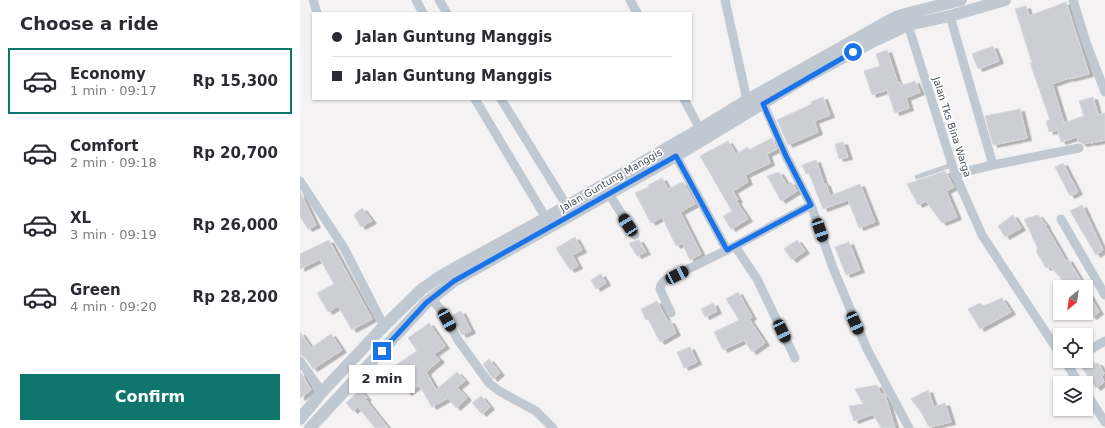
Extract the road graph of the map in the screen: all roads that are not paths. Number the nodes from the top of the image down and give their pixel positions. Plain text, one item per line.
1 (313, 0) edge
2 (416, 0) edge
3 (439, 0) edge
4 (630, 0) edge
5 (725, 0) edge
6 (961, 0) edge
7 (1005, 0) edge
8 (1073, 0) edge
9 (317, 12) edge
10 (422, 12) edge
11 (446, 12) edge
12 (636, 12) edge
13 (950, 16) junction
14 (908, 25) junction
15 (1105, 92) edge
16 (476, 100) edge
17 (502, 100) edge
18 (685, 100) edge
19 (747, 100) junction
20 (763, 104) junction
21 (700, 129) junction
22 (1079, 148) dead end
23 (676, 156) junction
24 (952, 165) junction
25 (993, 165) junction
26 (955, 174) junction
27 (917, 177) dead end
28 (300, 181) edge
29 (608, 194) junction
30 (811, 205) junction
31 (567, 206) junction
32 (546, 218) junction
33 (1061, 219) dead end
34 (635, 235) dead end
35 (731, 248) junction
36 (1105, 295) edge
37 (431, 298) junction
38 (671, 313) dead end
39 (384, 326) junction
40 (1105, 341) edge
41 (1053, 343) edge
42 (1093, 348) edge
43 (794, 358) dead end
44 (300, 361) edge
45 (322, 392) junction
46 (1093, 404) edge
47 (300, 419) edge
48 (1105, 422) edge
49 (310, 428) edge
50 (553, 428) edge
51 (909, 428) edge

1 - 9 street
2 - 10 street
3 - 11 street
4 - 12 street
5 - 19 street
6 - 19 street, Jalan Guntung Manggis
7 - 13 street, Jalan Guntung Manggis
8 - 15 street
13 - 14 street, Jalan Guntung Manggis
13 - 25 street
14 - 20 street, Jalan Guntung Manggis
14 - 24 street, Jalan Tks Bina Warga
16 - 32 street
17 - 31 street
18 - 21 street
19 - 21 street, Jalan Guntung Manggis
20 - 23 street, Jalan Guntung Manggis
20 - 30 street
21 - 31 street, Jalan Guntung Manggis
22 - 25 street
23 - 29 street, Jalan Guntung Manggis
23 - 35 street
24 - 26 street, Jalan Tks Bina Warga
24 - 27 lane
25 - 26 street
26 - 41 street, Jalan Tks Bina Warga
28 - 39 street
29 - 34 street
29 - 37 street, Jalan Guntung Manggis
30 - 35 street
30 - 51 street
31 - 32 street, Jalan Guntung Manggis
32 - 39 street, Jalan Guntung Manggis
33 - 36 street
35 - 38 street
35 - 43 street
37 - 49 street, Jalan Guntung Manggis
37 - 50 street
39 - 45 street, Jalan Guntung Manggis
40 - 42 street
44 - 45 street
45 - 47 street, Jalan Guntung Manggis
46 - 48 street

